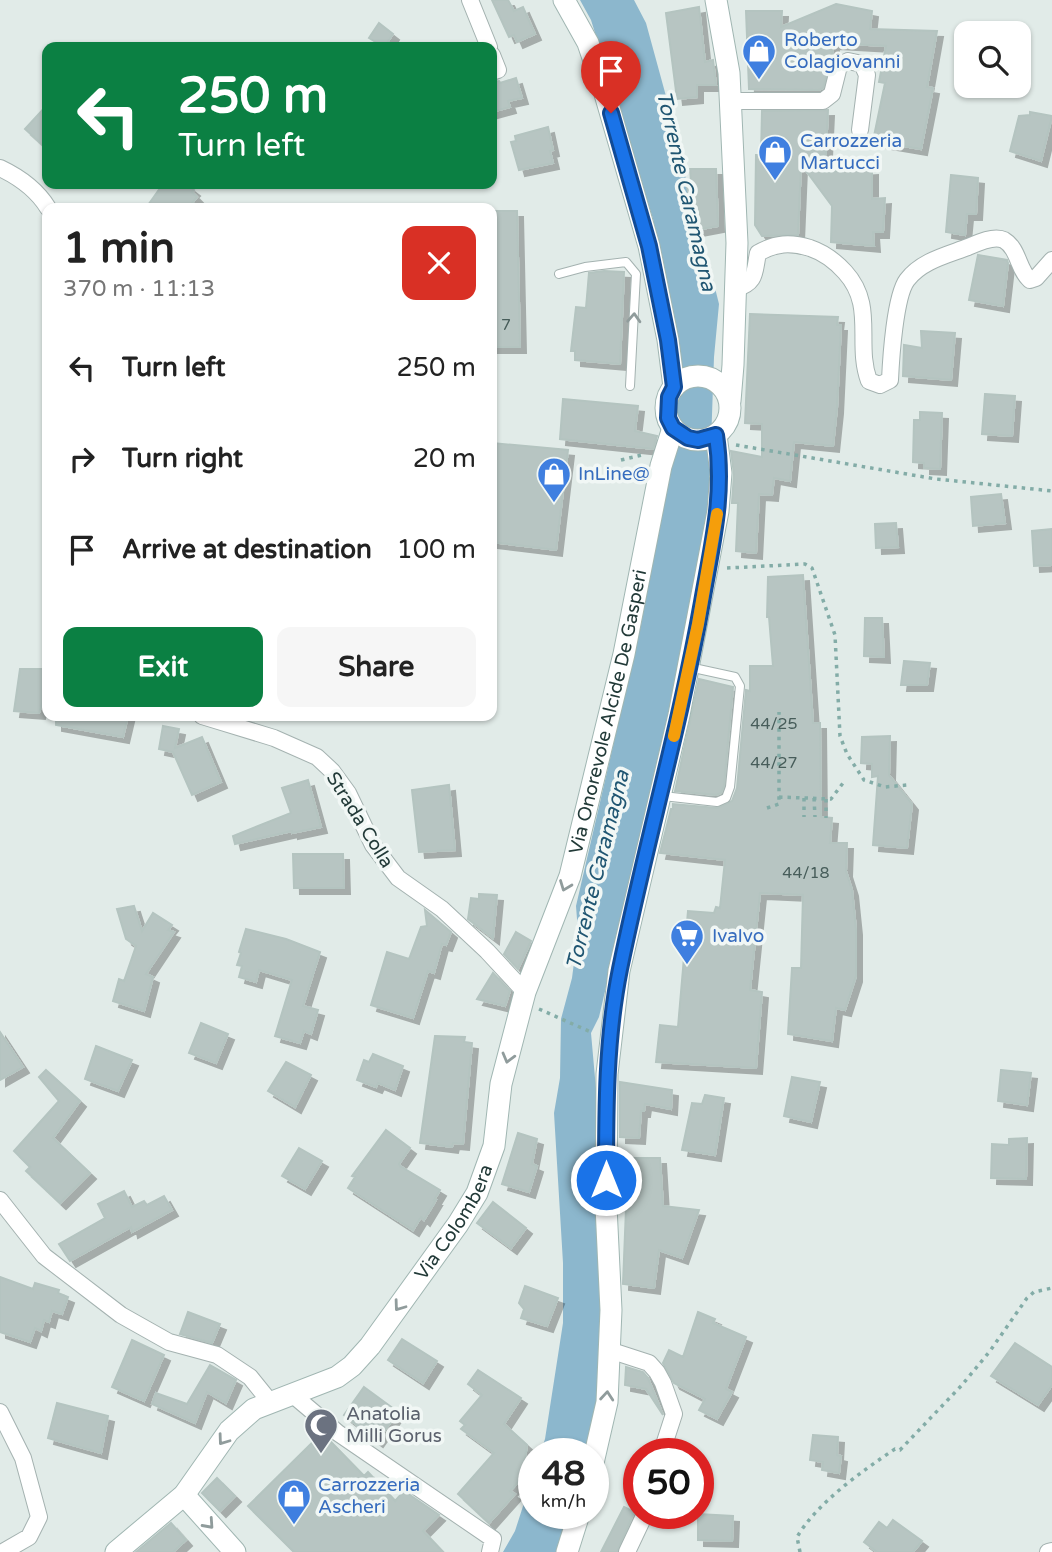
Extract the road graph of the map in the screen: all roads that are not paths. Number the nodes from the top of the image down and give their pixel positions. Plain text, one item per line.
1 (470, 0) edge
2 (564, 0) edge
3 (716, 0) edge
4 (487, 42) edge
5 (731, 101) junction
6 (860, 130) dead end
7 (0, 169) edge
8 (45, 203) edge
9 (1052, 260) edge
10 (559, 274) dead end
11 (736, 289) junction
12 (733, 365) junction
13 (714, 380) junction
14 (631, 386) dead end
15 (674, 387) junction
16 (730, 401) junction
17 (673, 428) junction
18 (716, 438) junction
19 (689, 667) junction
20 (218, 721) edge
21 (660, 795) junction
22 (527, 998) junction
23 (0, 1200) edge
24 (609, 1350) junction
25 (293, 1395) junction
26 (271, 1403) junction
27 (0, 1412) edge
28 (599, 1438) edge
29 (666, 1438) edge
30 (184, 1495) junction
31 (574, 1529) edge
32 (638, 1529) edge
33 (491, 1545) edge
34 (3, 1552) edge
35 (116, 1552) edge
36 (235, 1552) edge
37 (567, 1552) edge
38 (627, 1552) edge

1 - 4 street
2 - 15 main road
3 - 5 main road
5 - 6 street
5 - 11 main road
7 - 8 street
9 - 11 street
14 -> 10 lane
11 - 12 main road
12 - 13 main road
12 - 16 main road
13 - 15 main road
13 - 16 main road
15 - 17 main road
16 - 18 main road
17 - 18 main road
17 -> 22 main road, Via Onorevole Alcide De Gasperi
18 - 19 main road
19 - 21 main road
19 - 21 lane
20 - 22 street, Strada Colla
21 - 24 main road
22 -> 25 main road, Via Colombera
23 - 26 street
28 -> 24 main road
24 - 29 street
25 - 26 main road, Via Colombera
25 - 33 street
26 -> 30 main road, Via Colombera
27 - 34 street
30 - 35 main road, Via Colombera
30 -> 36 main road
31 - 37 main road
32 - 38 street

